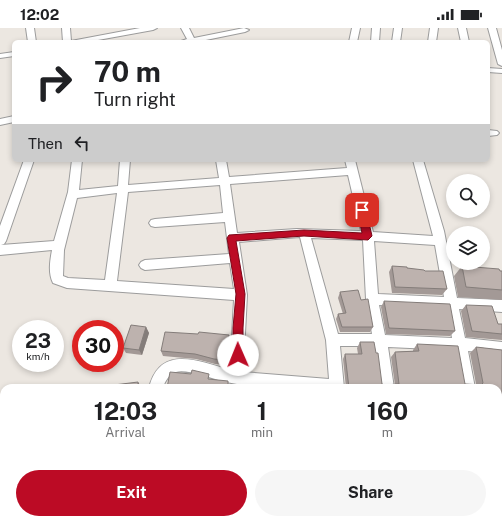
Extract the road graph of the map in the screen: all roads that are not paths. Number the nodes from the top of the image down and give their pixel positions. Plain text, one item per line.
1 (30, 28) edge
2 (66, 28) edge
3 (102, 28) edge
4 (149, 28) edge
5 (185, 28) edge
6 (356, 28) edge
7 (376, 28) edge
8 (398, 28) edge
9 (434, 28) edge
10 (462, 28) edge
11 (492, 28) edge
12 (245, 30) dead end
13 (108, 38) edge
14 (32, 40) edge
15 (67, 40) edge
16 (95, 40) edge
17 (191, 40) edge
18 (197, 40) edge
19 (353, 40) edge
20 (375, 40) edge
21 (396, 40) edge
22 (432, 40) edge
23 (464, 40) edge
24 (12, 54) edge
25 (0, 56) edge
26 (502, 64) edge
27 (490, 70) edge
28 (502, 71) edge
29 (12, 119) edge
30 (0, 122) edge
31 (28, 162) edge
32 (78, 162) edge
33 (125, 162) edge
34 (220, 162) edge
35 (419, 162) edge
36 (351, 165) edge
37 (224, 181) junction
38 (123, 189) junction
39 (73, 195) junction
40 (229, 217) junction
41 (155, 223) dead end
42 (304, 233) junction
43 (368, 236) junction
44 (232, 238) junction
45 (0, 241) edge
46 (440, 242) junction
47 (59, 245) junction
48 (0, 250) edge
49 (234, 258) junction
50 (145, 265) dead end
51 (110, 286) junction
52 (241, 294) junction
53 (372, 299) junction
54 (452, 304) junction
55 (502, 306) edge
56 (333, 340) junction
57 (380, 340) junction
58 (460, 344) junction
59 (502, 348) edge
60 (236, 378) junction
61 (157, 384) edge
62 (303, 384) edge
63 (337, 384) edge
64 (387, 384) edge
65 (467, 384) edge

1 - 14 street
2 - 15 street
3 - 13 street
4 - 13 street
5 - 17 street
6 - 19 street
7 - 20 street
8 - 21 street
9 - 22 street
10 - 23 street
11 - 26 street
12 - 18 street
13 - 16 street
24 - 25 street
27 - 28 street
29 - 30 street
31 - 45 street
32 - 39 street
33 - 38 street
34 - 37 street
35 - 46 street
36 - 37 street
36 - 43 street
37 - 38 street
37 - 40 street
38 - 39 street
38 - 51 street
39 - 47 street
40 - 41 street
40 - 44 street
42 - 43 street
42 - 44 street
42 - 56 street
43 - 46 street
43 - 53 street
44 - 49 street
46 - 54 street
47 - 48 street
47 - 51 street
49 - 50 street
49 - 52 street
51 - 52 street
52 - 60 street
53 - 54 street
53 - 57 street
54 - 55 street
54 - 58 street
56 - 57 street
56 - 63 street
57 - 58 street
57 - 64 street
58 - 59 street
58 - 65 street
60 - 61 street
60 - 62 street

